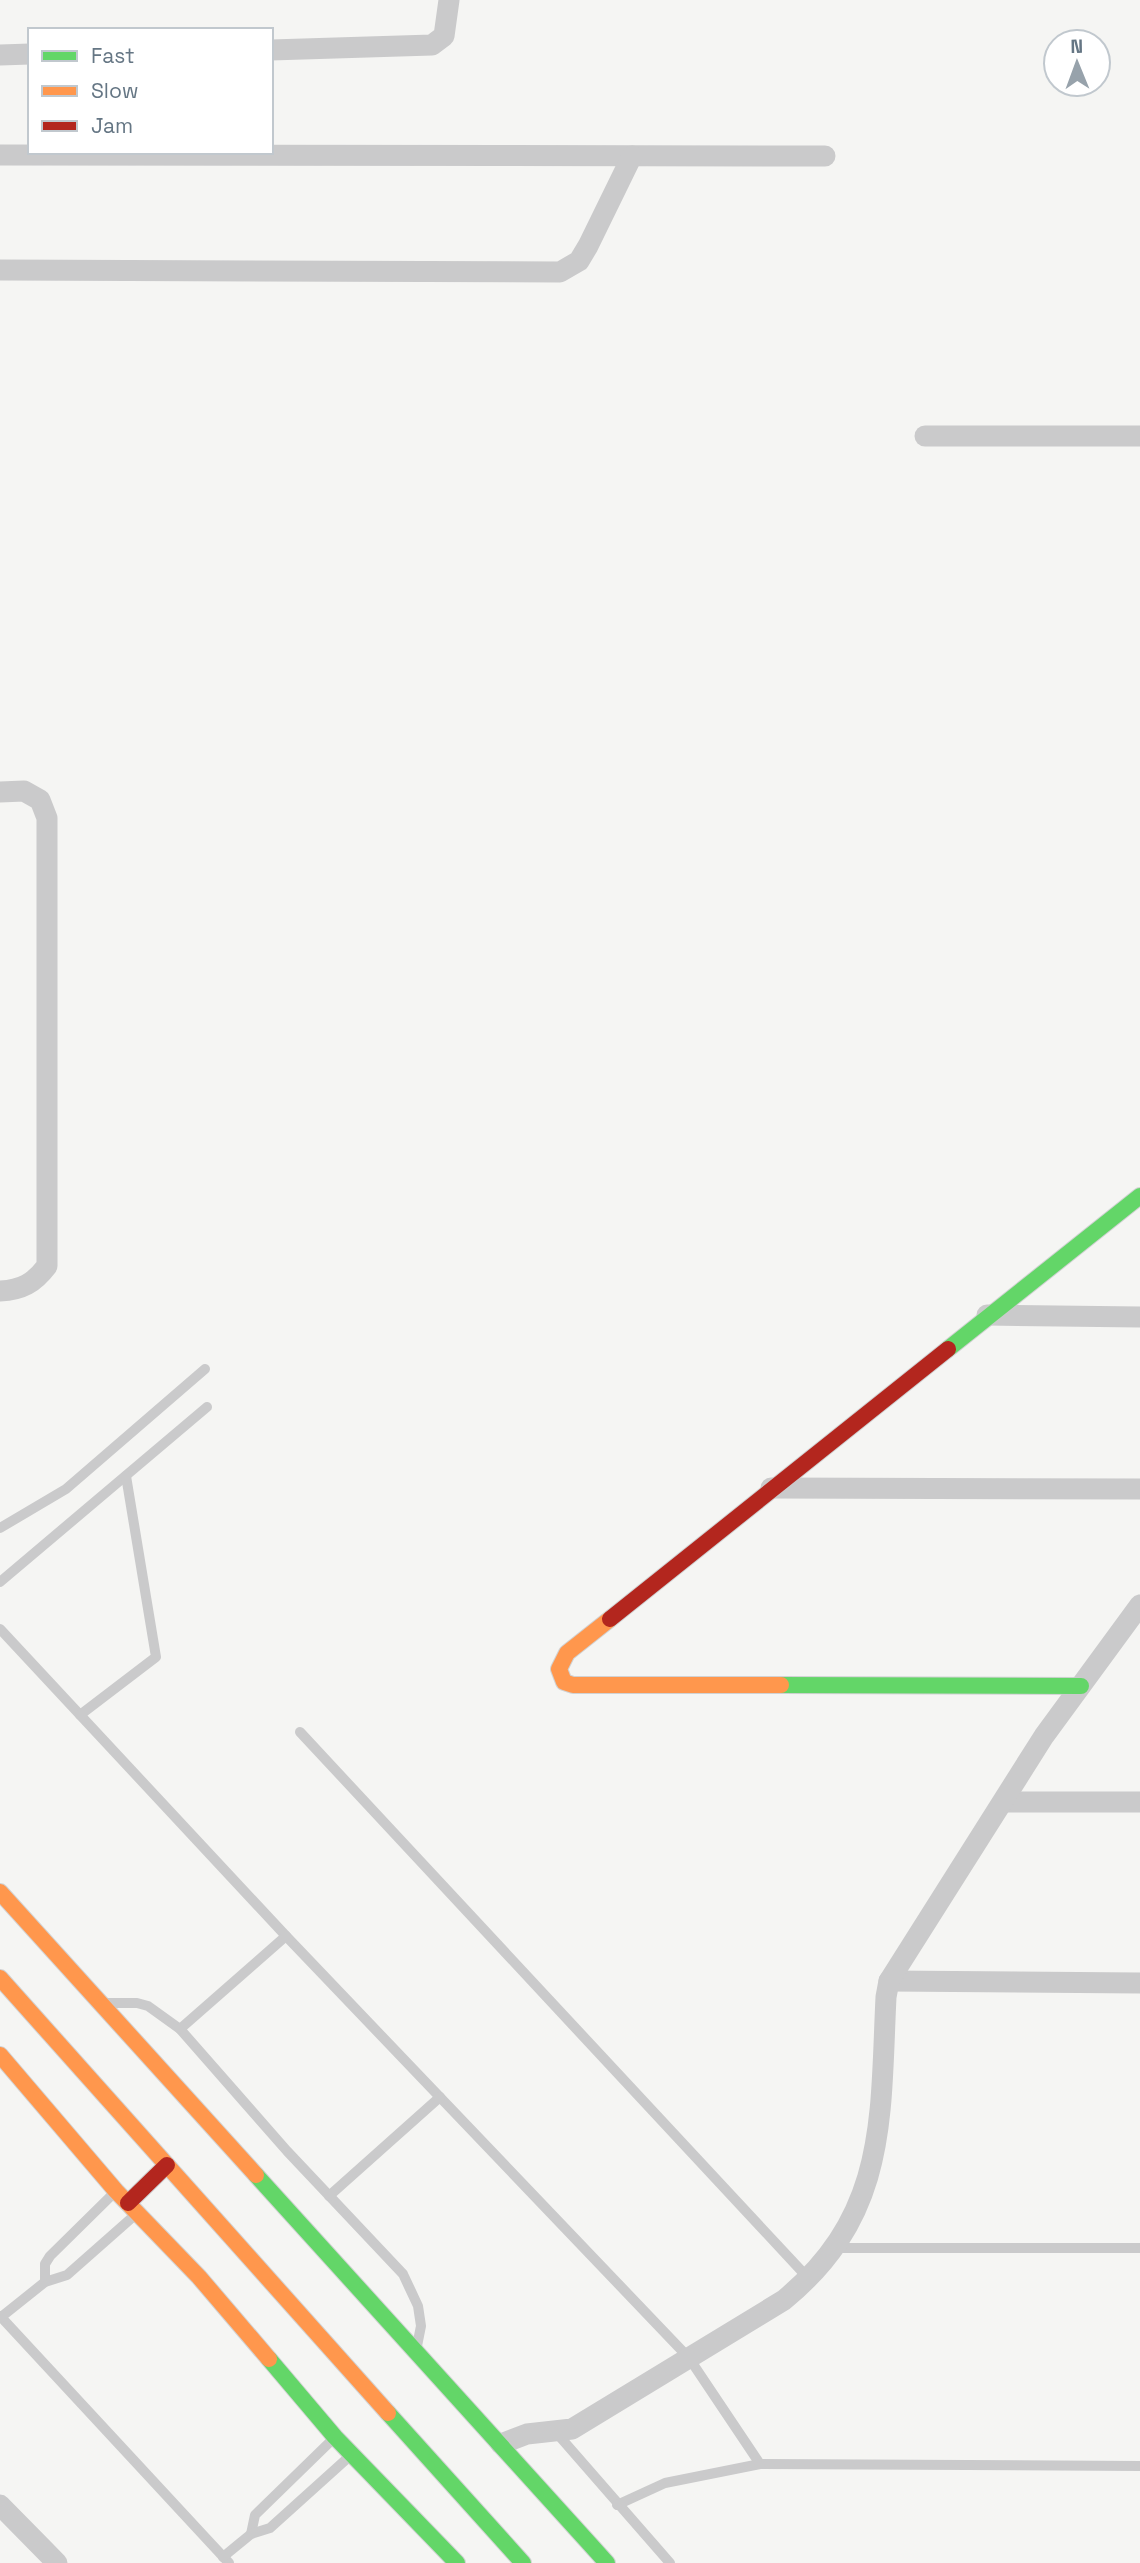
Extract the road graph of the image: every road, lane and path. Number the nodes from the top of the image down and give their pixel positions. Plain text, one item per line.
1 (450, 0) edge
2 (273, 50) edge
3 (28, 54) edge
4 (0, 55) edge
5 (0, 155) edge
6 (632, 156) junction
7 (825, 156) dead end
8 (0, 270) edge
9 (925, 436) dead end
10 (1140, 436) edge
11 (0, 792) edge
12 (1140, 1196) edge
13 (0, 1291) edge
14 (987, 1315) junction
15 (1140, 1317) edge
16 (205, 1370) dead end
17 (207, 1407) dead end
18 (126, 1476) junction
19 (771, 1488) junction
20 (1140, 1489) edge
21 (0, 1528) edge
22 (0, 1583) edge
23 (1136, 1616) edge
24 (0, 1629) edge
25 (1081, 1686) junction
26 (80, 1715) junction
27 (300, 1732) dead end
28 (1003, 1802) junction
29 (1140, 1802) edge
30 (0, 1892) edge
31 (286, 1936) junction
32 (0, 1978) edge
33 (889, 1981) junction
34 (1140, 1983) edge
35 (101, 2004) junction
36 (180, 2029) junction
37 (4, 2063) edge
38 (440, 2097) junction
39 (167, 2165) junction
40 (329, 2196) junction
41 (127, 2202) junction
42 (836, 2248) junction
43 (1140, 2248) edge
44 (809, 2280) junction
45 (45, 2282) junction
46 (1, 2317) edge
47 (416, 2354) junction
48 (689, 2358) junction
49 (554, 2430) junction
50 (335, 2437) junction
51 (501, 2444) junction
52 (352, 2455) junction
53 (760, 2464) junction
54 (1140, 2466) edge
55 (0, 2505) edge
56 (617, 2505) junction
57 (251, 2534) junction
58 (226, 2560) edge
59 (57, 2563) edge
60 (457, 2563) edge
61 (523, 2563) edge
62 (607, 2563) edge
63 (670, 2563) edge

1 - 2 street
3 - 4 street
5 - 6 street
6 - 7 street
6 - 8 street
9 - 10 street
11 - 13 street
12 - 14 street
14 - 15 street
14 - 19 street
16 - 21 lane
17 - 18 lane
18 - 22 lane
18 - 26 lane
19 - 20 street
19 - 25 street
23 - 25 street
24 - 26 lane
25 - 28 street
26 - 31 lane
27 - 44 lane
28 - 29 street
28 - 33 street
30 - 35 street
31 - 36 lane
31 - 38 lane
32 - 39 street
33 - 34 street
33 - 42 street
35 - 36 lane
35 - 47 street
36 - 40 lane
37 - 41 street
38 - 40 lane
38 - 48 lane
39 - 41 street
39 - 61 street
40 - 47 lane
41 - 45 lane
41 - 45 lane
41 - 50 street
42 - 43 lane
42 - 44 street
44 - 48 street
45 - 46 lane
46 - 58 lane
47 - 51 street
48 - 49 street
48 - 53 lane
49 - 51 street
49 - 56 lane
50 - 52 street
50 - 57 lane
51 - 62 street
52 - 57 lane
52 - 60 street
53 - 54 lane
53 - 56 lane
55 - 59 street
56 - 63 lane
57 - 58 lane

